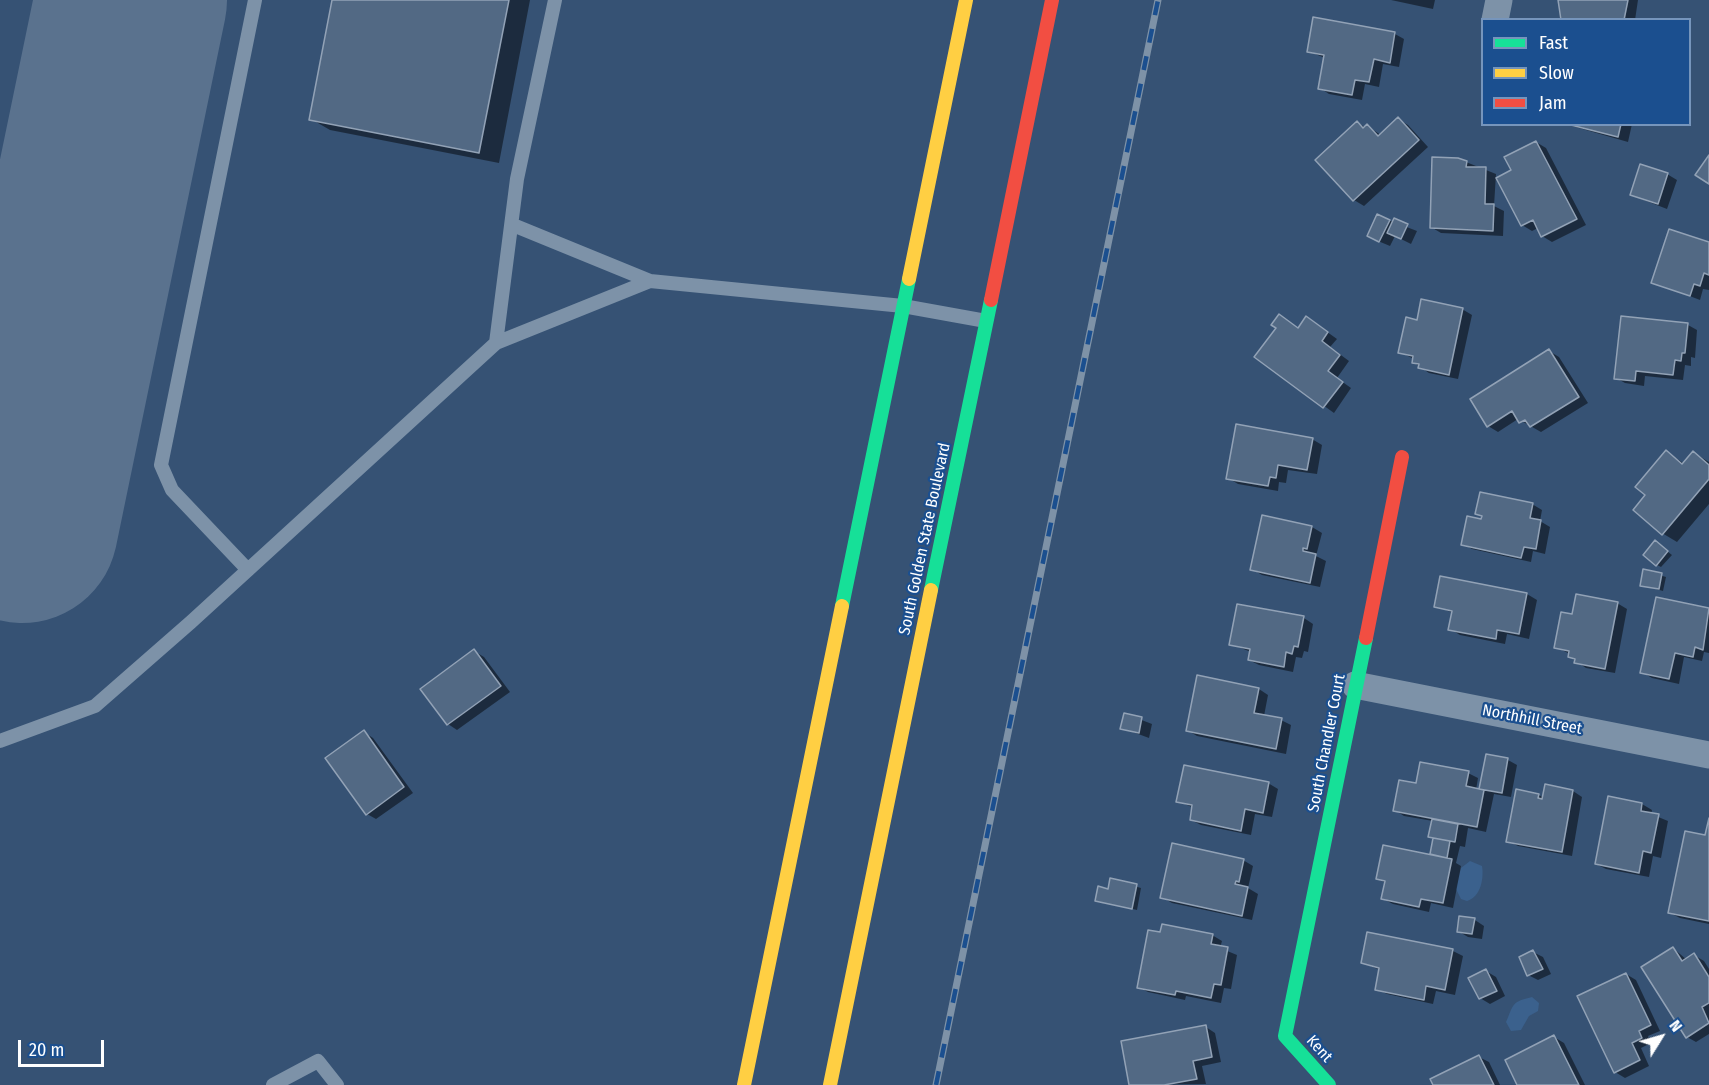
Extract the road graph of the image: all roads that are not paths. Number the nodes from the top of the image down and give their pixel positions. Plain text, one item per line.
1 (255, 0) edge
2 (555, 0) edge
3 (966, 0) edge
4 (1052, 0) edge
5 (1499, 0) edge
6 (1495, 18) edge
7 (513, 225) junction
8 (650, 281) junction
9 (903, 306) junction
10 (986, 321) junction
11 (496, 343) junction
12 (1402, 457) dead end
13 (248, 570) junction
14 (1355, 685) junction
15 (0, 741) edge
16 (1709, 755) edge
17 (1285, 1036) joint
18 (273, 1085) edge
19 (337, 1085) edge
20 (744, 1085) edge
21 (830, 1085) edge
22 (1329, 1085) edge

1 - 13 lane
2 - 7 lane
3 - 9 main road
4 - 10 main road, South Golden State Boulevard
5 - 6 street
7 - 8 lane
7 - 11 lane
8 - 9 lane
8 - 11 lane
9 - 10 lane
9 - 20 main road
10 - 21 main road, South Golden State Boulevard
11 - 13 lane
12 - 14 main road, South Chandler Court
13 - 15 lane
14 - 16 street, Northhill Street
14 - 17 main road, South Chandler Court
17 - 22 main road, Kent
18 - 19 lane

